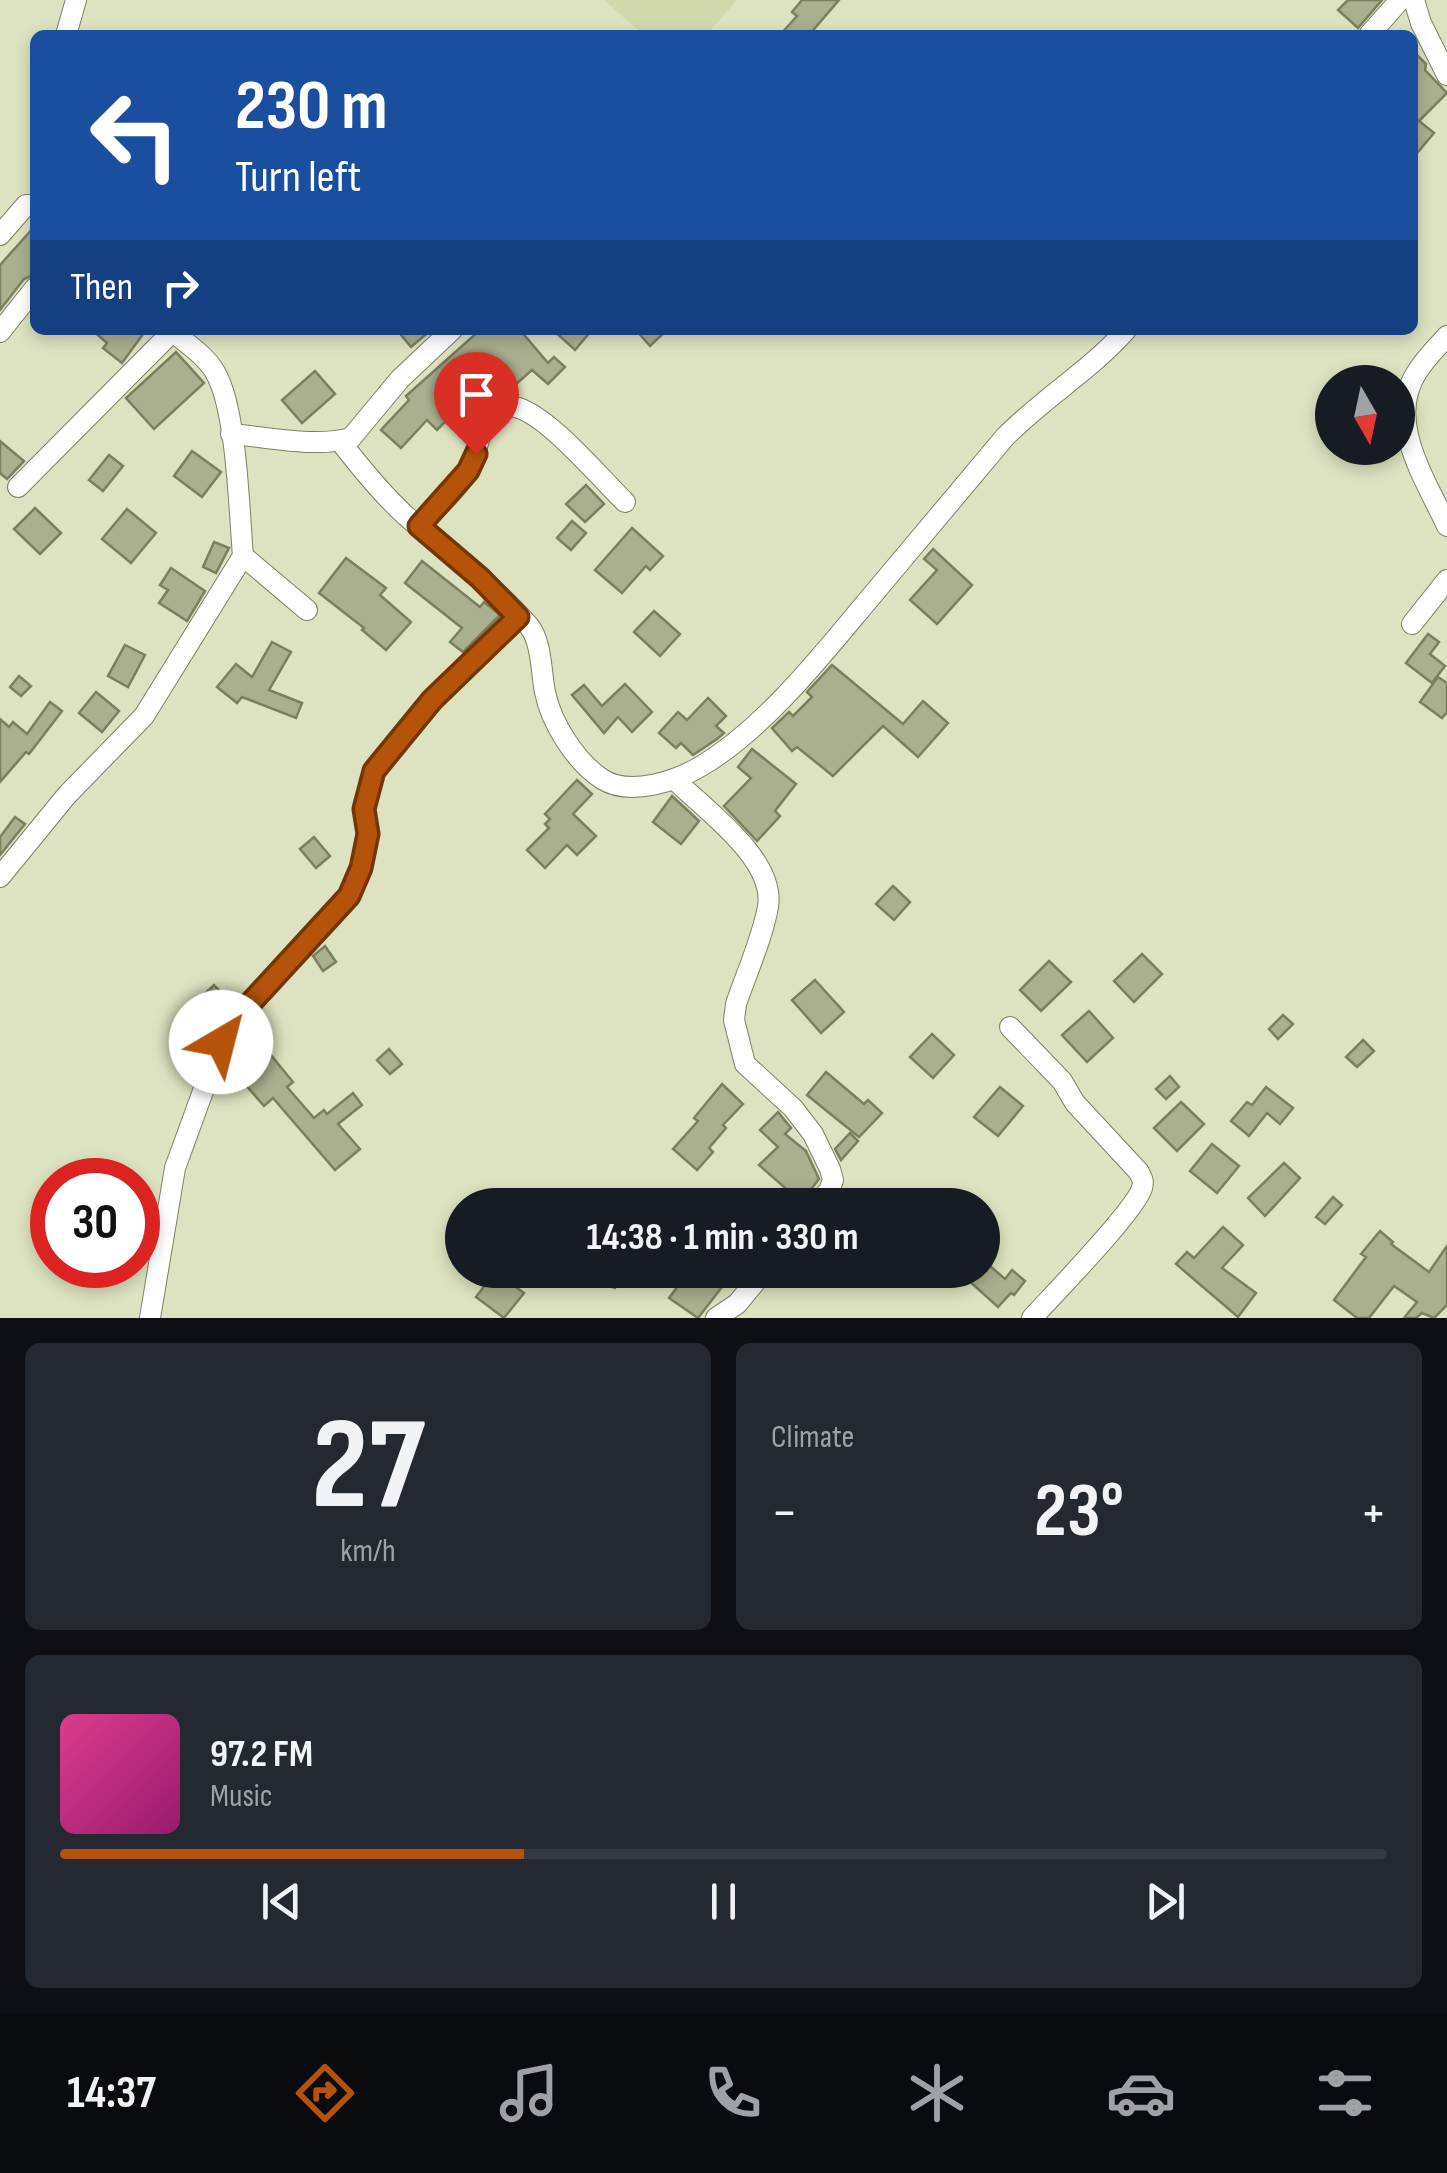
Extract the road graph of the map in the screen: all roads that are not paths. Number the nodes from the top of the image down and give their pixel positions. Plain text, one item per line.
1 (76, 0) edge
2 (1400, 0) edge
3 (1414, 0) edge
4 (67, 30) edge
5 (1373, 30) edge
6 (1447, 75) edge
7 (30, 205) edge
8 (0, 235) edge
9 (30, 294) edge
10 (0, 332) edge
11 (167, 335) edge
12 (176, 335) edge
13 (447, 335) edge
14 (1121, 335) edge
15 (1447, 336) edge
16 (231, 434) junction
17 (340, 441) junction
18 (18, 486) dead end
19 (625, 502) dead end
20 (419, 526) junction
21 (1447, 526) edge
22 (243, 556) junction
23 (1447, 580) edge
24 (307, 610) dead end
25 (518, 617) junction
26 (1412, 624) dead end
27 (674, 779) junction
28 (0, 877) edge
29 (1010, 1027) dead end
30 (830, 1188) edge
31 (750, 1288) edge
32 (725, 1316) edge
33 (150, 1318) edge
34 (1032, 1318) edge

1 - 4 street
2 - 5 street
3 - 6 street
7 - 8 street
9 - 10 street
11 - 18 street
12 - 16 street
13 - 17 street
14 - 27 street
15 - 21 street
16 - 17 street
16 - 22 street
17 - 20 street
19 - 20 street
20 - 25 street
22 - 24 street
22 - 28 street
23 - 26 street
25 - 27 street
25 - 33 street
27 - 30 street
29 - 34 street
31 - 32 street

